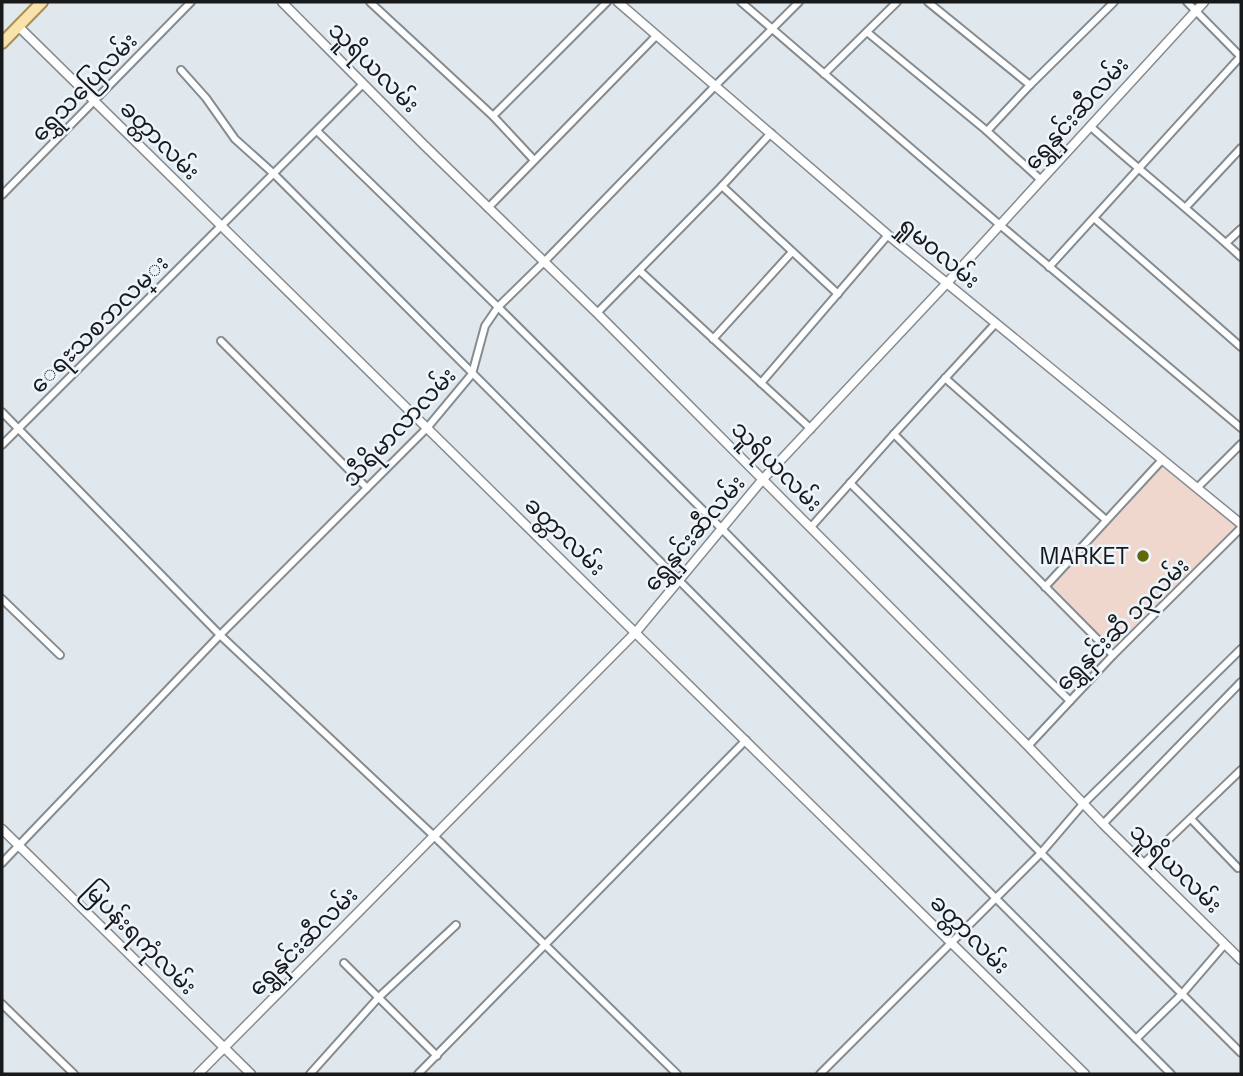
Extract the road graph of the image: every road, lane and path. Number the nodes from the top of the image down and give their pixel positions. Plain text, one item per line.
1 (42, 2) edge
2 (191, 2) edge
3 (282, 2) edge
4 (370, 2) edge
5 (607, 2) edge
6 (618, 2) edge
7 (741, 2) edge
8 (799, 2) edge
9 (898, 2) edge
10 (928, 2) edge
11 (1114, 2) edge
12 (1187, 2) edge
13 (1204, 2) edge
14 (1196, 10) junction
15 (18, 26) junction
16 (772, 29) junction
17 (867, 32) junction
18 (656, 36) junction
19 (2, 43) edge
20 (1241, 56) edge
21 (181, 70) dead end
22 (824, 74) junction
23 (363, 84) junction
24 (716, 85) junction
25 (1030, 85) junction
26 (94, 102) junction
27 (493, 116) junction
28 (1090, 126) junction
29 (317, 131) junction
30 (986, 131) junction
31 (771, 133) junction
32 (1241, 148) edge
33 (533, 159) junction
34 (1138, 169) junction
35 (274, 174) junction
36 (1041, 180) junction
37 (722, 186) junction
38 (2, 195) edge
39 (1186, 207) junction
40 (488, 208) junction
41 (1094, 218) junction
42 (1000, 225) junction
43 (221, 228) junction
44 (1241, 229) edge
45 (888, 235) junction
46 (1226, 243) junction
47 (792, 252) junction
48 (1241, 257) edge
49 (545, 261) junction
50 (1049, 267) junction
51 (640, 271) junction
52 (946, 284) junction
53 (838, 294) junction
54 (498, 307) junction
55 (597, 313) junction
56 (995, 324) junction
57 (713, 339) junction
58 (221, 341) dead end
59 (1241, 347) edge
60 (472, 374) junction
61 (945, 378) junction
62 (761, 383) junction
63 (2, 412) edge
64 (427, 428) junction
65 (1241, 428) edge
66 (18, 429) junction
67 (810, 429) junction
68 (894, 434) junction
69 (1241, 444) edge
70 (2, 446) edge
71 (1162, 460) junction
72 (763, 479) junction
73 (850, 483) junction
74 (367, 488) junction
75 (1197, 488) junction
76 (1106, 520) junction
77 (1241, 526) edge
78 (811, 527) junction
79 (722, 529) junction
80 (678, 581) junction
81 (1045, 587) junction
82 (2, 599) edge
83 (636, 632) junction
84 (220, 635) junction
85 (1241, 649) edge
86 (60, 655) dead end
87 (1113, 655) junction
88 (1241, 682) edge
89 (1070, 701) junction
90 (746, 740) junction
91 (1028, 746) junction
92 (1241, 771) edge
93 (1083, 804) junction
94 (1191, 819) junction
95 (1103, 824) junction
96 (2, 829) edge
97 (434, 836) junction
98 (19, 846) junction
99 (1041, 853) junction
100 (2, 863) edge
101 (1143, 864) junction
102 (1240, 868) edge
103 (995, 898) junction
104 (456, 925) dead end
105 (951, 943) junction
106 (545, 944) junction
107 (1225, 944) junction
108 (1241, 960) edge
109 (344, 963) dead end
110 (1182, 994) junction
111 (379, 997) junction
112 (2, 1004) edge
113 (1136, 1039) junction
114 (224, 1048) junction
115 (1241, 1053) edge
116 (437, 1055) junction
117 (74, 1074) edge
118 (198, 1074) edge
119 (251, 1074) edge
120 (310, 1074) edge
121 (418, 1074) edge
122 (677, 1074) edge
123 (821, 1074) edge
124 (1085, 1074) edge
125 (1171, 1074) edge

1 - 15 main road
2 - 26 street, ရွှေသပြေလမ်း
3 - 23 street, သူရိယလမ်း
4 - 27 street
5 - 27 street
6 - 18 street, ရှုမဝလမ်း
7 - 16 street
8 - 16 street, သီရိမာလာလမ်း
9 - 17 street
10 - 25 street
11 - 25 street
12 - 14 street
13 - 14 street, ရွှေနှင်းဆီလမ်း
14 - 20 street
14 - 28 street, ရွှေနှင်းဆီလမ်း
15 - 19 main road
15 - 26 street, ခတ္တာလမ်း
16 - 22 street
16 - 24 street, သီရိမာလာလမ်း
17 - 22 street
17 - 30 street
18 - 24 street, ရှုမဝလမ်း
18 - 33 street
20 - 34 street
21 - 35 street
22 - 42 street
23 - 29 street, ေရႊသစၥာလမ္း
23 - 40 street, သူရိယလမ်း
24 - 31 street, ရှုမဝလမ်း
24 - 49 street, သီရိမာလာလမ်း
25 - 30 street
26 - 38 street, ရွှေသပြေလမ်း
26 - 43 street, ခတ္တာလမ်း
27 - 33 street
28 - 34 street
28 - 36 street, ရွှေနှင်းဆီလမ်း
29 - 35 street, ေရႊသစၥာလမ္း
29 - 54 street
30 - 36 street
31 - 37 street
31 - 45 street, ရှုမဝလမ်း
32 - 39 street
33 - 40 street
34 - 39 street
34 - 41 street
35 - 43 street, ေရႊသစၥာလမ္း
35 - 60 street
36 - 42 street, ရွှေနှင်းဆီလမ်း
37 - 47 street
37 - 51 street
39 - 46 street
40 - 49 street, သူရိယလမ်း
41 - 50 street
41 - 59 street
42 - 50 street
42 - 52 street, ရွှေနှင်းဆီလမ်း
43 - 64 street, ခတ္တာလမ်း
43 - 66 street, ေရႊသစၥာလမ္း
44 - 46 street
45 - 52 street, ရှုမဝလမ်း
45 - 53 street
46 - 48 street
47 - 53 street
47 - 57 street
49 - 54 street, သီရိမာလာလမ်း
49 - 55 street, သူရိယလမ်း
50 - 65 street
51 - 55 street
51 - 57 street
52 - 56 street, ရှုမဝလမ်း
52 - 67 street, ရွှေနှင်းဆီလမ်း
53 - 62 street
54 - 60 street, သီရိမာလာလမ်း
54 - 79 street
55 - 72 street, သူရိယလမ်း
56 - 61 street
56 - 71 street, ရှုမဝလမ်း
57 - 62 street
58 - 74 street
60 - 64 street, သီရိမာလာလမ်း
60 - 80 street
61 - 68 street
61 - 76 street
62 - 67 street
63 - 66 street
64 - 74 street, သီရိမာလာလမ်း
64 - 83 street, ခတ္တာလမ်း
66 - 70 street, ေရႊသစၥာလမ္း
66 - 84 street
67 - 72 street, ရွှေနှင်းဆီလမ်း
68 - 73 street
68 - 81 street
69 - 75 street
71 - 75 street, ရှုမဝလမ်း
71 - 76 street
72 - 78 street, သူရိယလမ်း
72 - 79 street, ရွှေနှင်းဆီလမ်း
73 - 78 street
73 - 89 street
74 - 84 street, သီရိမာလာလမ်း
75 - 77 street, ရှုမဝလမ်း
76 - 81 street
77 - 87 street, ရွှေနှင်းဆီ ၁၃လမ်း
78 - 91 street, သူရိယလမ်း
79 - 80 street, ရွှေနှင်းဆီလမ်း
79 - 99 street
80 - 83 street, ရွှေနှင်းဆီလမ်း
80 - 103 street
81 - 87 street
82 - 86 street
83 - 90 street, ခတ္တာလမ်း
83 - 97 street, ရွှေနှင်းဆီလမ်း
84 - 97 street
84 - 98 street, သီရိမာလာလမ်း
85 - 93 street
87 - 89 street, ရွှေနှင်းဆီ ၁၃လမ်း
88 - 95 street
89 - 91 street, ရွှေနှင်းဆီ ၁၃လမ်း
90 - 105 street, ခတ္တာလမ်း
90 - 106 street
91 - 93 street, သူရိယလမ်း
92 - 94 street
93 - 95 street, သူရိယလမ်း
93 - 99 street
94 - 101 street
94 - 102 street
95 - 101 street, သူရိယလမ်း
96 - 98 street, မြပန်းရကုံလမ်း
97 - 106 street
97 - 114 street, ရွှေနှင်းဆီလမ်း
98 - 100 street, သီရိမာလာလမ်း
98 - 114 street, မြပန်းရကုံလမ်း
99 - 103 street
99 - 110 street
101 - 107 street, သူရိယလမ်း
103 - 105 street
103 - 113 street
104 - 111 street
105 - 123 street
105 - 124 street, ခတ္တာလမ်း
106 - 116 street
106 - 122 street
107 - 108 street, သူရိယလမ်း
107 - 110 street
109 - 111 street
110 - 113 street
110 - 115 street
111 - 116 street
111 - 120 street
112 - 117 street
113 - 125 street
114 - 118 street, ရွှေနှင်းဆီလမ်း
114 - 119 street, မြပန်းရကုံလမ်း
116 - 121 street

